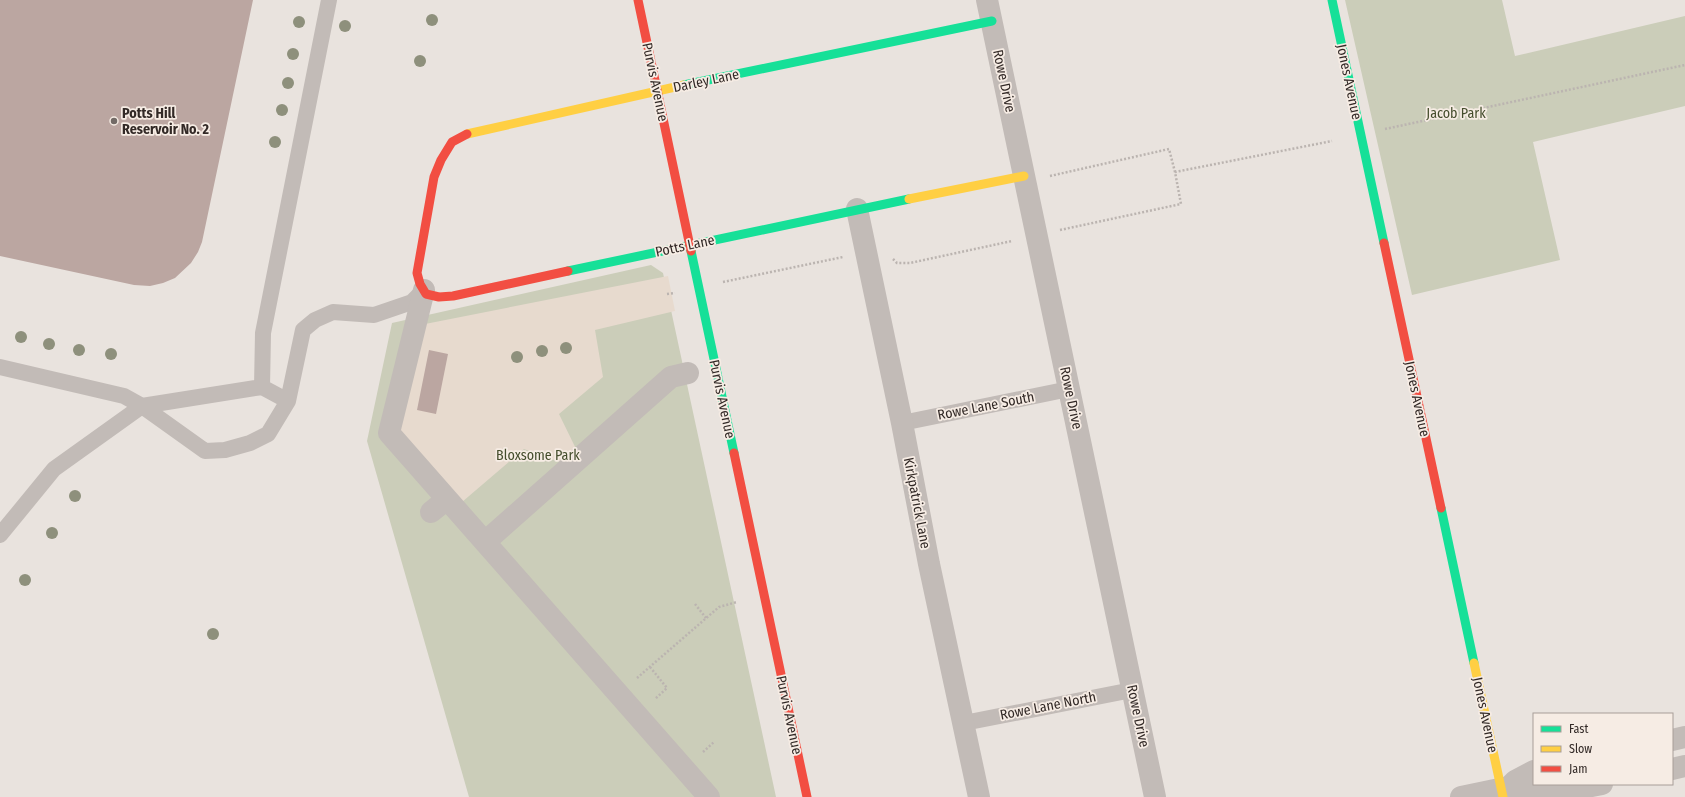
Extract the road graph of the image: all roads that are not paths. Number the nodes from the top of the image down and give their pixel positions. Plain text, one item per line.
1 (329, 0) edge
2 (638, 0) edge
3 (987, 0) edge
4 (1332, 0) edge
5 (992, 21) junction
6 (657, 91) junction
7 (1024, 176) junction
8 (857, 209) junction
9 (690, 246) junction
10 (424, 290) junction
11 (0, 367) edge
12 (688, 373) dead end
13 (262, 387) junction
14 (1069, 389) junction
15 (288, 401) junction
16 (142, 406) junction
17 (902, 423) junction
18 (0, 535) edge
19 (485, 542) junction
20 (1132, 690) junction
21 (964, 723) junction
22 (1685, 738) edge
23 (1673, 740) edge
24 (1685, 766) edge
25 (1673, 769) edge
26 (1533, 771) edge
27 (1597, 785) edge
28 (1504, 791) edge
29 (709, 797) edge
30 (807, 797) edge
31 (979, 797) edge
32 (1155, 797) edge
33 (1461, 797) edge

1 - 13 lane
2 - 6 street, Purvis Avenue
3 - 5 street, Rowe Drive
4 - 28 street, Jones Avenue
5 - 6 street, Darley Lane
5 - 7 street, Rowe Drive
6 - 9 street, Purvis Avenue
6 - 10 street, Darley Lane
7 - 8 street, Potts Lane
7 - 14 street, Rowe Drive
8 - 9 street, Potts Lane
8 - 17 street, Kirkpatrick Lane
9 - 10 street, Potts Lane
9 - 30 street, Purvis Avenue
10 - 15 lane
10 - 19 street
11 - 16 lane
12 - 19 street
13 - 15 lane
13 - 16 lane
14 - 17 lane, Rowe Lane South
14 - 20 street, Rowe Drive
15 - 16 lane
16 - 18 lane
17 - 21 street, Kirkpatrick Lane
19 - 29 street
20 - 21 lane, Rowe Lane North
20 - 32 street, Rowe Drive
21 - 31 street, Kirkpatrick Lane
22 - 23 street
24 - 25 street
26 - 28 street
27 - 28 street
28 - 33 street

